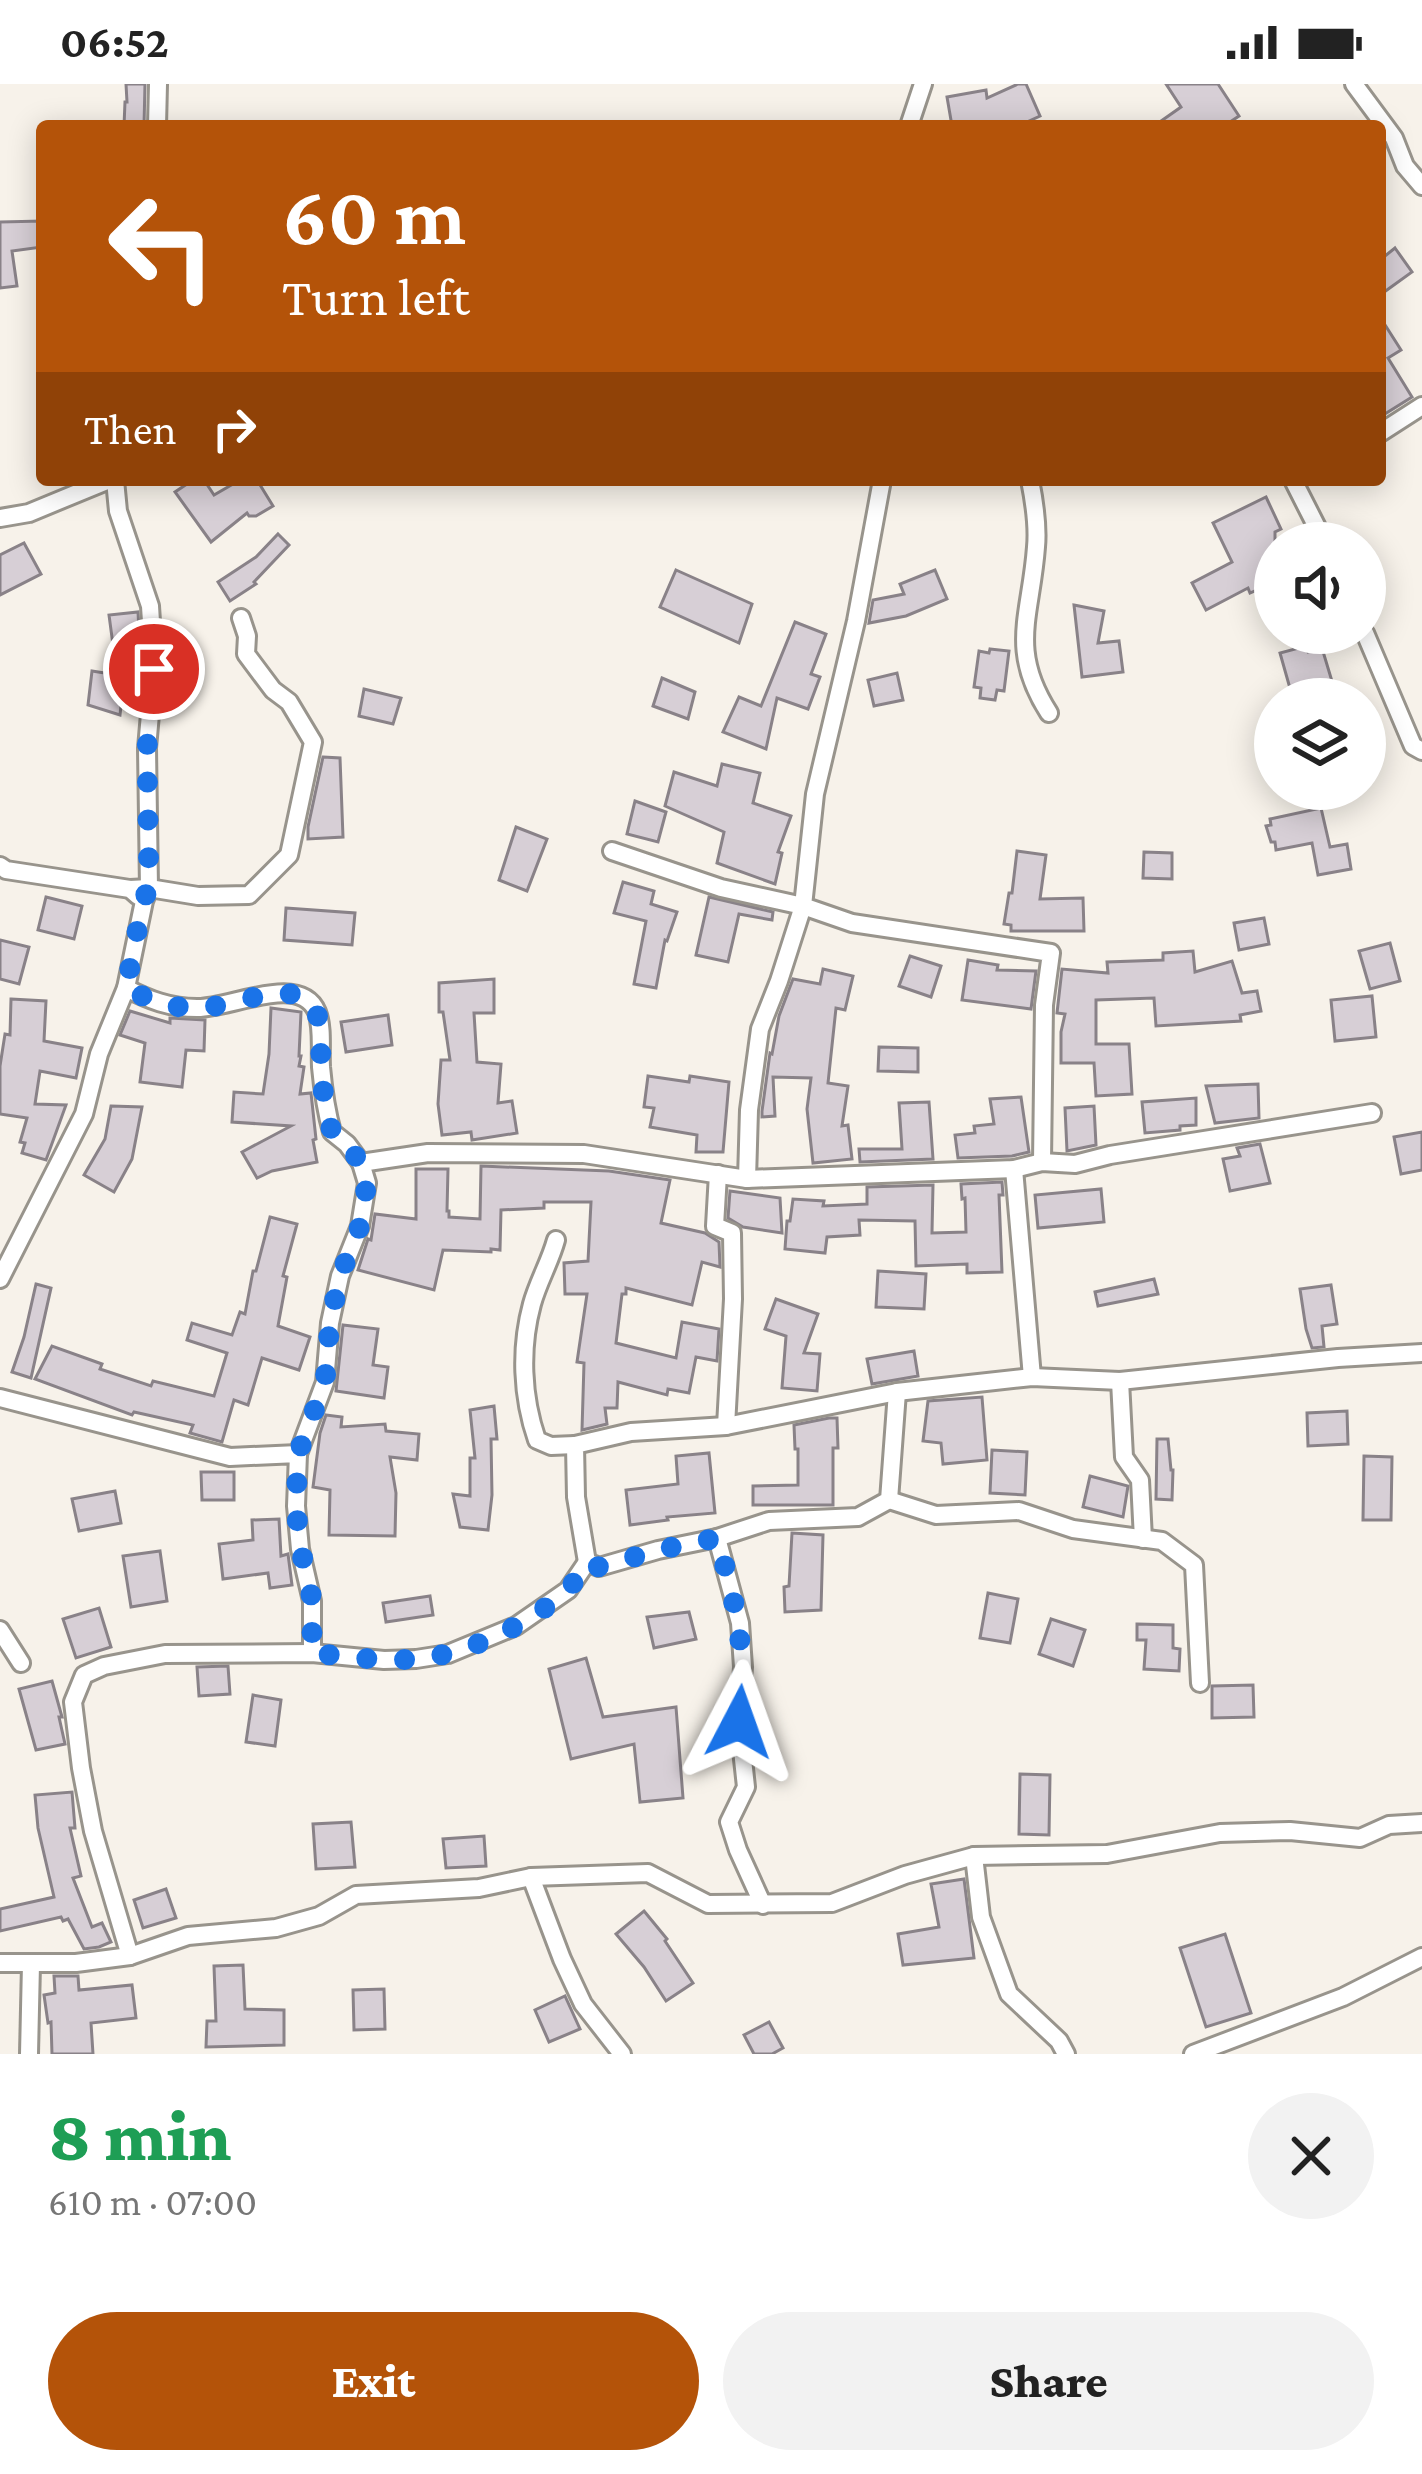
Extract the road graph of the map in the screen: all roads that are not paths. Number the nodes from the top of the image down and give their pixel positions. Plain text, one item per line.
1 (158, 84) edge
2 (923, 84) edge
3 (1354, 84) edge
4 (157, 120) edge
5 (911, 120) edge
6 (1381, 120) edge
7 (1386, 127) edge
8 (1422, 186) edge
9 (1422, 406) edge
10 (1386, 430) edge
11 (97, 486) edge
12 (113, 486) edge
13 (881, 486) edge
14 (1031, 486) edge
15 (1303, 486) edge
16 (0, 518) edge
17 (1316, 522) edge
18 (241, 618) dead end
19 (1374, 654) edge
20 (1049, 713) dead end
21 (1422, 751) edge
22 (612, 851) dead end
23 (2, 875) edge
24 (141, 892) junction
25 (803, 906) junction
26 (126, 988) junction
27 (1372, 1113) dead end
28 (1042, 1162) junction
29 (361, 1163) junction
30 (1014, 1169) junction
31 (718, 1174) junction
32 (747, 1179) junction
33 (556, 1240) dead end
34 (0, 1279) edge
35 (1422, 1353) edge
36 (1031, 1377) junction
37 (1120, 1381) junction
38 (897, 1392) junction
39 (0, 1398) edge
40 (726, 1426) junction
41 (575, 1444) junction
42 (298, 1454) junction
43 (889, 1500) junction
44 (717, 1538) junction
45 (1143, 1539) junction
46 (587, 1562) junction
47 (0, 1630) edge
48 (312, 1653) junction
49 (21, 1663) dead end
50 (1200, 1683) dead end
51 (1422, 1823) edge
52 (974, 1856) junction
53 (531, 1877) junction
54 (763, 1905) junction
55 (130, 1956) junction
56 (1422, 1957) edge
57 (0, 1963) edge
58 (31, 1964) junction
59 (29, 2054) edge
60 (622, 2054) edge
61 (1066, 2054) edge
62 (1193, 2054) edge

1 - 4 street
2 - 5 street
3 - 6 street
7 - 8 street
9 - 10 street
11 - 16 street
12 - 24 street
13 - 25 street
14 - 20 street
15 - 17 street
18 - 24 street
19 - 21 street
22 - 25 street
23 - 24 street
24 - 26 street
25 - 28 street
25 - 32 street
26 - 29 street
26 - 34 street
27 - 28 street
28 - 30 street
29 - 31 street
29 - 42 street
30 - 32 street
30 - 36 street
31 - 32 street
31 - 40 street
33 - 41 street
35 - 37 street
36 - 37 street
36 - 38 street
37 - 45 street
38 - 40 street
38 - 43 street
39 - 42 street
40 - 41 street
41 - 46 street
42 - 48 street
43 - 44 street
43 - 45 street
44 - 46 street
44 - 54 street
45 - 50 street
46 - 48 street
47 - 49 street
48 - 55 street
51 - 52 street
52 - 54 street
52 - 61 street
53 - 54 street
53 - 55 street
53 - 60 street
55 - 58 street
56 - 62 street
57 - 58 street
58 - 59 street

